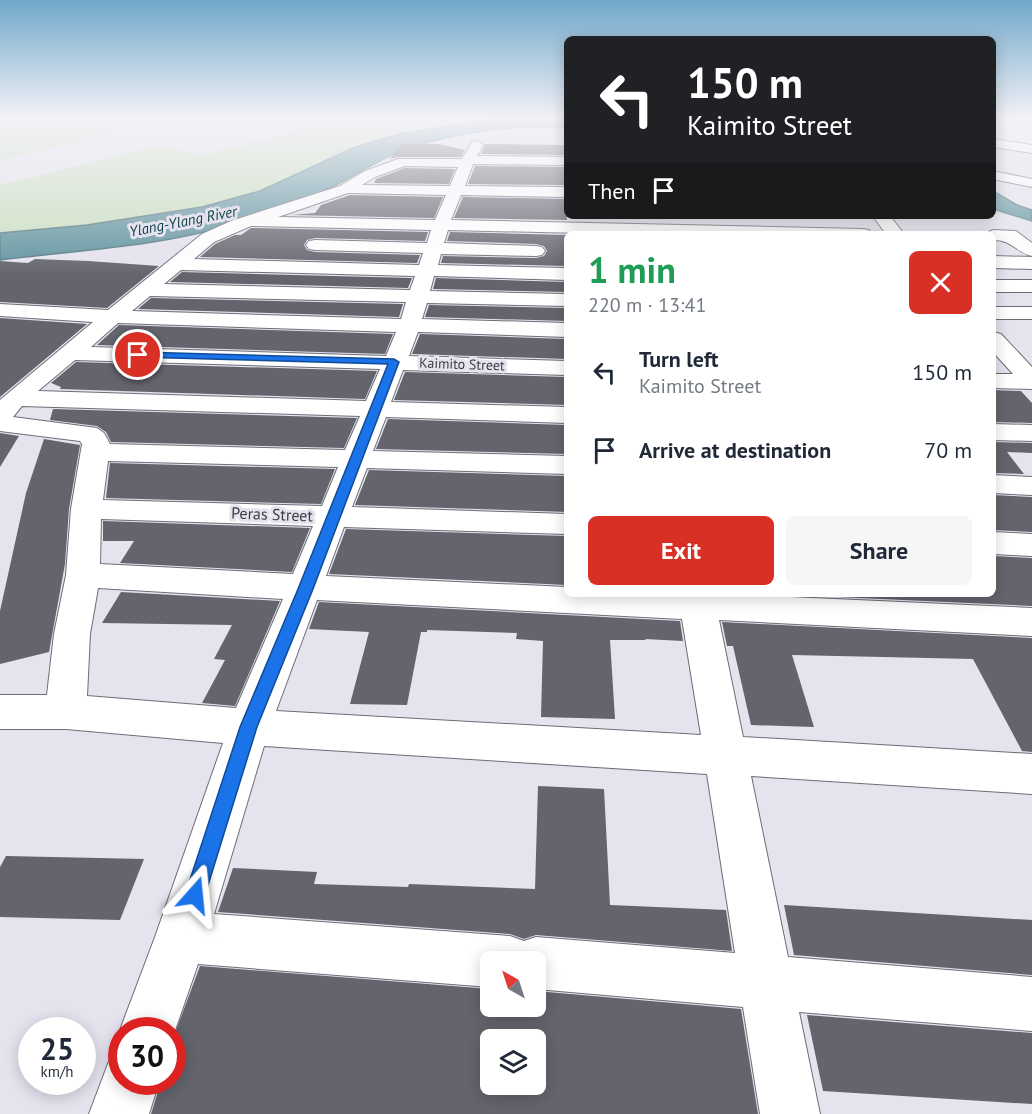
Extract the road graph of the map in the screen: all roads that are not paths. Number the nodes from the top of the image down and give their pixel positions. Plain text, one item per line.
1 (545, 171) edge
2 (996, 175) edge
3 (1029, 179) edge
4 (564, 193) edge
5 (344, 197) junction
6 (391, 206) dead end
7 (564, 208) edge
8 (449, 215) junction
9 (883, 219) edge
10 (251, 221) junction
11 (634, 226) edge
12 (777, 231) edge
13 (893, 231) edge
14 (996, 235) edge
15 (202, 243) junction
16 (237, 244) dead end
17 (295, 245) dead end
18 (555, 252) dead end
19 (1032, 252) edge
20 (996, 262) edge
21 (1032, 263) edge
22 (177, 264) junction
23 (564, 272) edge
24 (996, 286) edge
25 (1032, 286) edge
26 (146, 290) junction
27 (564, 298) edge
28 (0, 310) edge
29 (996, 313) edge
30 (1032, 314) edge
31 (114, 317) junction
32 (564, 327) edge
33 (996, 341) edge
34 (996, 342) edge
35 (1032, 345) edge
36 (69, 353) junction
37 (394, 362) junction
38 (564, 368) edge
39 (996, 381) edge
40 (1032, 382) edge
41 (375, 410) junction
42 (5, 412) edge
43 (564, 416) edge
44 (996, 432) edge
45 (1032, 433) edge
46 (95, 453) junction
47 (355, 458) junction
48 (564, 465) edge
49 (996, 484) edge
50 (1032, 486) edge
51 (86, 509) junction
52 (333, 516) junction
53 (564, 524) edge
54 (996, 543) edge
55 (1032, 545) edge
56 (83, 575) junction
57 (306, 589) junction
58 (564, 596) edge
59 (619, 597) edge
60 (697, 599) edge
61 (1032, 622) edge
62 (0, 712) edge
63 (66, 712) junction
64 (249, 727) junction
65 (727, 756) junction
66 (1032, 774) edge
67 (181, 937) junction
68 (480, 960) edge
69 (546, 964) edge
70 (767, 981) junction
71 (1032, 1004) edge
72 (153, 1017) edge
73 (126, 1095) edge
74 (119, 1114) edge
75 (790, 1114) edge

1 - 8 street
2 - 3 street
4 - 8 street
5 - 8 street
5 - 8 street
5 - 10 street
6 - 8 street
7 - 8 street
8 - 10 street
8 - 11 street
8 - 17 street
8 - 18 street
8 - 22 street
8 - 23 street
8 - 26 street
8 - 27 street
8 - 31 street
8 - 32 street
8 - 37 street
9 - 13 street
10 - 15 street
11 - 12 street
14 - 19 street
15 - 16 street
15 - 22 street
20 - 21 street
22 - 26 street
24 - 25 street
26 - 31 street
28 - 31 street
29 - 30 street
31 - 36 street
33 - 35 street
34 - 40 street
36 - 37 street, Kaimito Street
36 - 42 street
37 - 38 street, Kaimito Street
37 - 41 street
39 - 40 street
41 - 42 street
41 - 43 street
41 - 47 street
42 - 46 street
44 - 45 street
46 - 47 street
46 - 51 street
47 - 48 street
47 - 52 street
49 - 50 street
51 - 52 street, Peras Street
51 - 56 street
52 - 53 street, Peras Street
52 - 57 street
54 - 55 street
56 - 57 street
56 - 63 street
57 - 58 street
57 - 64 street
59 - 60 street
60 - 61 street
60 - 65 street
62 - 63 street
63 - 64 street
64 - 65 street
64 - 67 street
65 - 66 street
65 - 70 street
67 - 68 street
67 - 72 street
69 - 70 street
70 - 71 street
70 - 75 street
73 - 74 street

